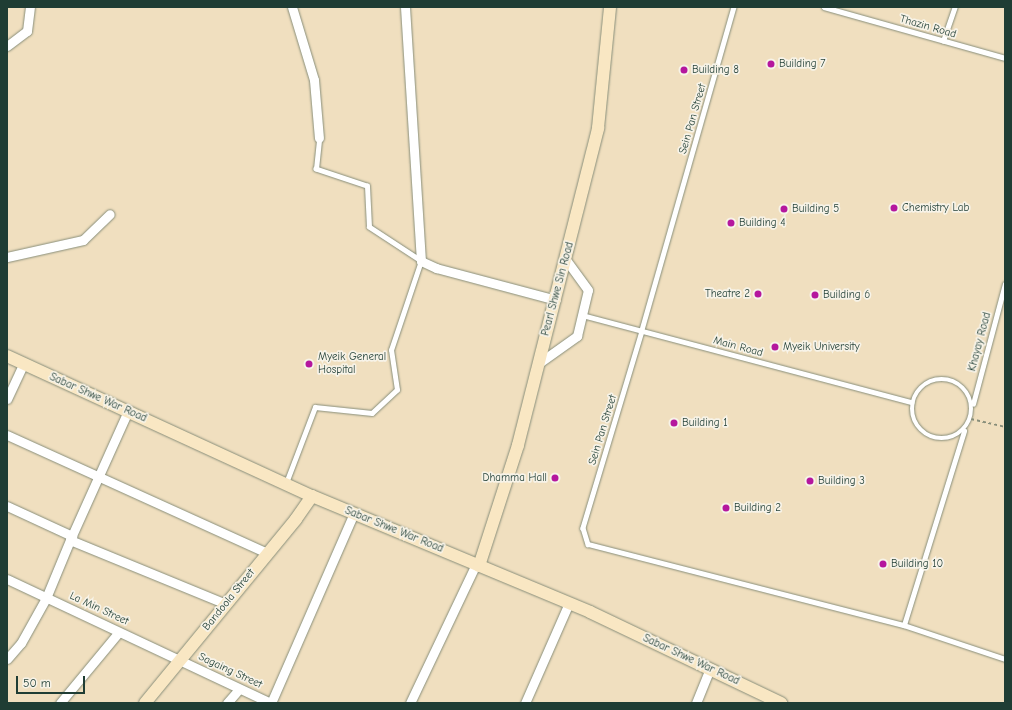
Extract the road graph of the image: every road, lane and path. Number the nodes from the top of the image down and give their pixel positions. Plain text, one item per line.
1 (30, 7) edge
2 (292, 7) edge
3 (405, 7) edge
4 (610, 7) edge
5 (734, 7) edge
6 (824, 7) edge
7 (955, 7) edge
8 (943, 41) junction
9 (7, 46) edge
10 (1005, 58) edge
11 (319, 138) joint
12 (110, 214) dead end
13 (7, 257) edge
14 (566, 260) junction
15 (421, 261) junction
16 (1005, 284) edge
17 (556, 300) junction
18 (582, 315) junction
19 (642, 331) junction
20 (7, 356) edge
21 (539, 363) junction
22 (23, 364) junction
23 (7, 399) edge
24 (912, 402) junction
25 (973, 404) junction
26 (128, 411) junction
27 (971, 419) junction
28 (1005, 427) edge
29 (964, 431) junction
30 (7, 435) edge
31 (99, 477) junction
32 (286, 484) junction
33 (312, 496) junction
34 (7, 506) edge
35 (354, 513) junction
36 (71, 538) junction
37 (267, 554) junction
38 (478, 565) junction
39 (7, 579) edge
40 (46, 598) junction
41 (569, 603) junction
42 (226, 604) junction
43 (904, 626) junction
44 (119, 632) junction
45 (7, 659) edge
46 (1005, 659) edge
47 (180, 661) junction
48 (710, 669) junction
49 (239, 689) junction
50 (60, 703) edge
51 (145, 703) edge
52 (227, 703) edge
53 (271, 703) edge
54 (410, 703) edge
55 (524, 703) edge
56 (696, 703) edge
57 (782, 703) edge

1 - 9 street
2 - 11 street
3 - 15 street
4 - 14 main road, Pearl Shwe Sin Road
5 - 19 lane, Sein Pan Street
6 - 8 lane, Thazin Road
7 - 8 lane
8 - 10 lane, Thazin Road
11 - 15 lane
12 - 13 street
14 - 17 main road, Pearl Shwe Sin Road
14 - 18 street
15 - 17 street
15 - 32 lane
16 - 25 lane, Khayay Road
17 - 21 main road, Pearl Shwe Sin Road
18 - 19 lane, Main Road
18 - 21 street
19 - 24 lane, Main Road
19 - 43 lane, Sein Pan Street
20 - 22 main road, Sabar Shwe War Road
21 - 38 main road, Pearl Shwe Sin Road
22 - 23 street
22 - 26 main road, Sabar Shwe War Road
24 - 25 lane
24 - 29 lane
25 - 27 lane
26 - 31 street
26 - 32 main road, Sabar Shwe War Road
27 - 28 path
27 - 29 lane
29 - 43 lane
30 - 31 street
31 - 36 street
31 - 37 street
32 - 33 main road, Sabar Shwe War Road
33 - 35 main road, Sabar Shwe War Road
33 - 37 main road, Bandoola Street
34 - 36 street
35 - 38 main road, Sabar Shwe War Road
35 - 53 street
36 - 40 street
36 - 42 street
37 - 42 main road, Bandoola Street
38 - 41 main road, Sabar Shwe War Road
38 - 54 street
39 - 40 street, La Min Street
40 - 44 street, La Min Street
40 - 45 street
41 - 48 main road, Sabar Shwe War Road
41 - 55 street
42 - 47 main road, Bandoola Street
43 - 46 lane
44 - 47 street, La Min Street
44 - 50 street
47 - 49 street, Sagaing Street
47 - 51 main road, Bandoola Street
48 - 56 street
48 - 57 main road, Sabar Shwe War Road
49 - 52 street
49 - 53 street, Sagaing Street

